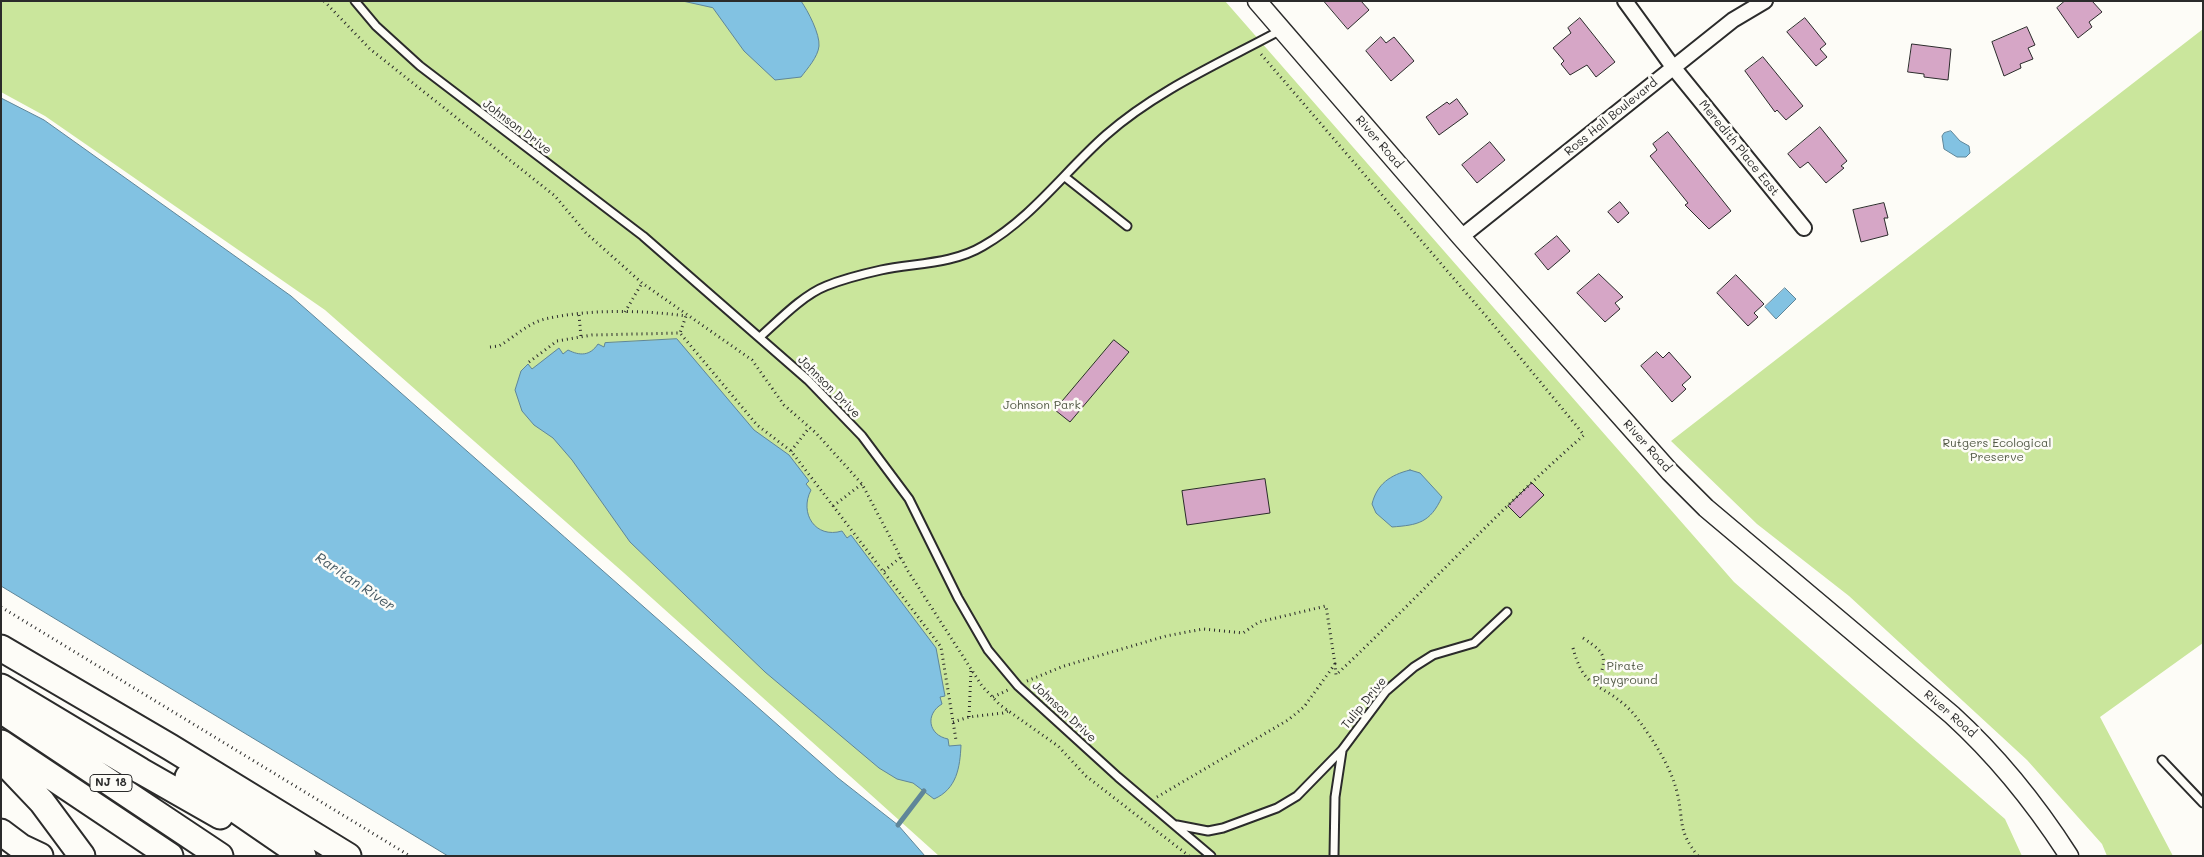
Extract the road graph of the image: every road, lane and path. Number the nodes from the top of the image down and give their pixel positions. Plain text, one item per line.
1 (324, 1) edge
2 (355, 1) edge
3 (1257, 1) edge
4 (1624, 1) edge
5 (1765, 1) edge
6 (1281, 30) junction
7 (1253, 45) junction
8 (1673, 67) junction
9 (1066, 177) junction
10 (1127, 226) dead end
11 (1804, 228) dead end
12 (1462, 237) junction
13 (642, 283) junction
14 (625, 312) junction
15 (580, 315) junction
16 (686, 316) junction
17 (680, 333) junction
18 (581, 337) junction
19 (760, 337) junction
20 (490, 347) dead end
21 (529, 362) dead end
22 (810, 428) junction
23 (791, 451) junction
24 (862, 484) junction
25 (833, 506) junction
26 (901, 557) junction
27 (884, 572) junction
28 (1, 607) edge
29 (1507, 612) dead end
30 (1583, 638) dead end
31 (1573, 648) dead end
32 (1, 649) edge
33 (1335, 664) junction
34 (971, 669) junction
35 (1027, 682) dead end
36 (1597, 686) junction
37 (1, 687) edge
38 (1009, 690) dead end
39 (992, 697) junction
40 (1, 710) edge
41 (1008, 710) junction
42 (970, 717) junction
43 (953, 722) junction
44 (956, 740) dead end
45 (1, 743) edge
46 (1342, 750) junction
47 (1, 759) edge
48 (2162, 760) dead end
49 (1146, 802) junction
50 (2203, 803) edge
51 (1130, 809) junction
52 (1174, 825) junction
53 (1, 832) edge
54 (21, 848) edge
55 (82, 856) edge
56 (170, 856) edge
57 (220, 856) edge
58 (290, 856) edge
59 (303, 856) edge
60 (348, 856) edge
61 (410, 856) edge
62 (1189, 856) edge
63 (1211, 856) edge
64 (1334, 856) edge
65 (1698, 856) edge
66 (2069, 856) edge

1 - 13 path
2 - 19 lane, Johnson Drive
3 - 6 street, River Road
4 - 8 street, Meredith Place East
5 - 8 street, Ross Hall Boulevard
6 - 7 lane
6 - 12 street, River Road
7 - 9 lane
7 - 33 path
8 - 11 street, Meredith Place East
8 - 12 street, Ross Hall Boulevard
9 - 10 lane
9 - 19 lane
12 - 66 street, River Road
13 - 14 path
13 - 16 path
14 - 15 path
14 - 16 path
15 - 18 path
15 - 20 path
16 - 17 path
16 - 22 path
17 - 18 path
17 - 23 path
18 - 21 path
19 - 49 lane, Johnson Drive
22 - 23 path
22 - 24 path
23 - 25 path
24 - 25 path
24 - 26 path
25 - 27 path
26 - 27 path
26 - 34 path
27 - 43 path
28 - 61 path
29 - 46 lane, Tulip Drive
30 - 36 path
31 - 36 path
32 - 59 highway
32 - 60 highway
33 - 35 path
33 - 49 path
34 - 39 path
34 - 42 path
36 - 65 path
37 - 58 highway
38 - 39 path
39 - 41 path
40 - 57 highway, NJ 18
41 - 42 path
41 - 51 path
42 - 43 path
43 - 44 path
45 - 56 highway, NJ 18
46 - 52 lane, Tulip Drive
46 - 64 lane, Tulip Drive
47 - 55 highway
48 - 50 lane
49 - 51 path
49 - 52 lane, Johnson Drive
51 - 62 path
52 - 63 lane, Johnson Drive
53 - 54 highway

